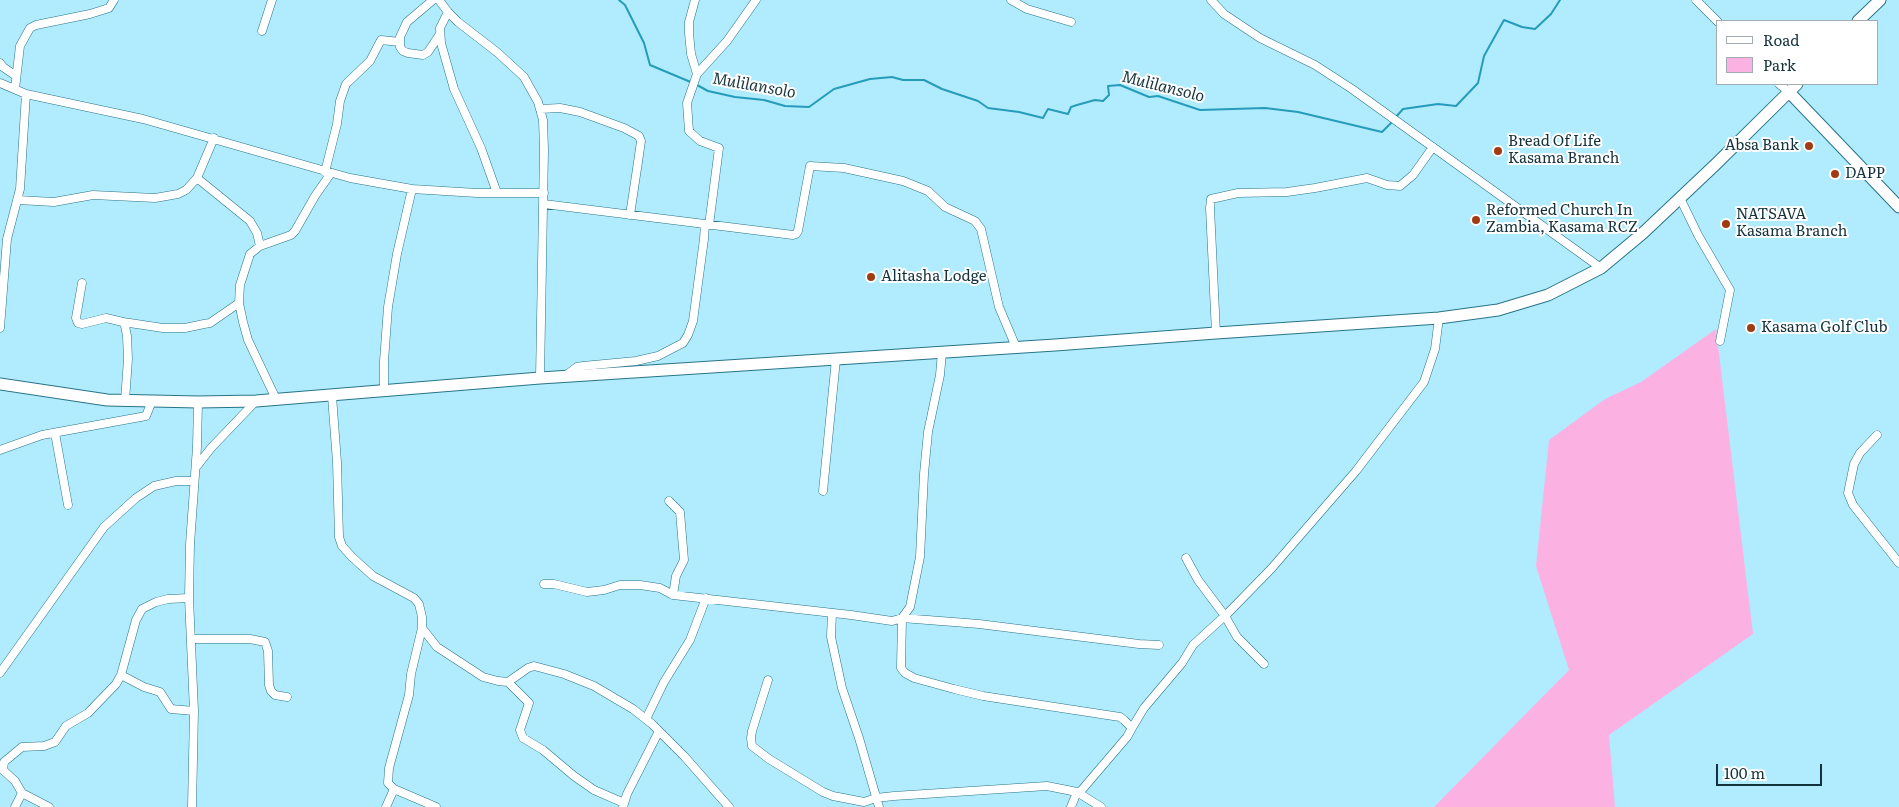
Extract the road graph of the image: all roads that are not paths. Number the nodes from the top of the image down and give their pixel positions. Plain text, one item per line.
1 (114, 0) edge
2 (272, 0) edge
3 (433, 0) edge
4 (439, 0) edge
5 (695, 0) edge
6 (756, 0) edge
7 (1011, 0) edge
8 (1211, 0) edge
9 (1696, 0) edge
10 (1880, 0) edge
11 (448, 12) junction
12 (1716, 20) edge
13 (1859, 20) edge
14 (1072, 22) dead end
15 (262, 31) dead end
16 (440, 34) junction
17 (400, 42) junction
18 (0, 63) edge
19 (16, 76) junction
20 (695, 80) junction
21 (0, 84) edge
22 (1793, 88) edge
23 (15, 89) junction
24 (26, 94) junction
25 (540, 109) junction
26 (214, 138) junction
27 (1433, 147) junction
28 (328, 173) junction
29 (197, 178) junction
30 (412, 189) junction
31 (497, 193) junction
32 (544, 193) junction
33 (1680, 198) junction
34 (18, 200) junction
35 (544, 204) junction
36 (1899, 207) edge
37 (630, 214) junction
38 (707, 224) junction
39 (260, 246) junction
40 (1600, 268) junction
41 (2, 280) edge
42 (82, 282) dead end
43 (239, 303) junction
44 (1439, 318) junction
45 (123, 322) junction
46 (0, 328) edge
47 (1216, 333) junction
48 (1720, 341) dead end
49 (1016, 347) junction
50 (942, 352) junction
51 (836, 359) junction
52 (563, 377) junction
53 (540, 378) junction
54 (0, 384) edge
55 (384, 391) junction
56 (332, 396) junction
57 (256, 400) junction
58 (276, 400) junction
59 (126, 401) junction
60 (152, 401) junction
61 (198, 402) junction
62 (55, 432) junction
63 (1877, 435) dead end
64 (0, 450) edge
65 (196, 466) junction
66 (194, 481) junction
67 (823, 492) dead end
68 (669, 501) dead end
69 (68, 505) dead end
70 (1186, 558) dead end
71 (1899, 563) edge
72 (544, 584) dead end
73 (673, 595) junction
74 (188, 598) junction
75 (706, 598) junction
76 (832, 613) junction
77 (1225, 616) junction
78 (902, 618) junction
79 (422, 628) junction
80 (191, 639) junction
81 (1159, 645) dead end
82 (1264, 664) dead end
83 (0, 673) edge
84 (121, 675) junction
85 (768, 680) dead end
86 (508, 682) junction
87 (287, 697) dead end
88 (194, 711) junction
89 (646, 719) junction
90 (1132, 728) junction
91 (659, 731) junction
92 (394, 789) junction
93 (1077, 792) junction
94 (22, 794) junction
95 (876, 798) junction
96 (847, 804) edge
97 (624, 805) edge
98 (15, 807) edge
99 (49, 807) edge
100 (192, 807) edge
101 (386, 807) edge
102 (436, 807) edge
103 (729, 807) edge
104 (879, 807) edge
105 (1071, 807) edge
106 (1101, 807) edge

1 - 19 street
2 - 15 street
3 - 17 street
4 - 11 street
5 - 20 street
6 - 20 street
7 - 14 street
8 - 27 street
9 - 12 street
10 - 13 main road
11 - 16 street
11 - 25 street
16 - 17 street
16 - 31 street
17 - 28 street
18 - 19 street
19 - 23 street
20 - 38 street
21 - 23 street
22 - 33 main road
22 - 36 main road
23 - 24 street
24 - 26 street
24 - 34 street
25 - 32 street
25 - 37 street
26 - 28 street
26 - 29 street
27 - 40 street
27 - 47 street
28 - 30 street
28 - 39 street
29 - 34 street
29 - 39 street
30 - 31 street
30 - 55 street
31 - 32 street
32 - 35 street
33 - 40 main road
33 - 48 street
34 - 41 street
35 - 37 street
35 - 53 street
37 - 38 street
38 - 49 street
38 - 52 street
39 - 43 street
40 - 44 main road
41 - 46 street
42 - 45 street
43 - 45 street
43 - 58 street
44 - 47 main road
44 - 77 street
45 - 59 street
47 - 49 main road
49 - 50 main road
50 - 51 main road
50 - 78 street
51 - 52 main road
51 - 67 street
52 - 53 main road
53 - 55 main road
54 - 59 main road
55 - 56 main road
56 - 58 main road
56 - 79 street
57 - 58 main road
57 - 61 main road
57 - 65 street
59 - 60 main road
60 - 61 main road
60 - 62 street
61 - 65 street
62 - 64 street
62 - 69 street
63 - 71 street
65 - 66 street
66 - 74 street
66 - 83 street
68 - 73 street
70 - 77 street
72 - 73 street
73 - 75 street
74 - 80 street
74 - 84 street
75 - 76 street
75 - 89 street
76 - 78 street
76 - 95 street
77 - 82 street
77 - 90 street
78 - 81 street
78 - 90 street
79 - 86 street
79 - 92 street
80 - 87 street
80 - 88 street
84 - 88 street
84 - 94 street
85 - 96 street
86 - 89 street
86 - 97 street
88 - 100 street
89 - 91 street
90 - 93 street
91 - 97 street
91 - 103 street
92 - 101 street
92 - 102 street
93 - 95 street
93 - 105 street
93 - 106 street
94 - 98 street
94 - 99 street
95 - 96 street
95 - 104 street

